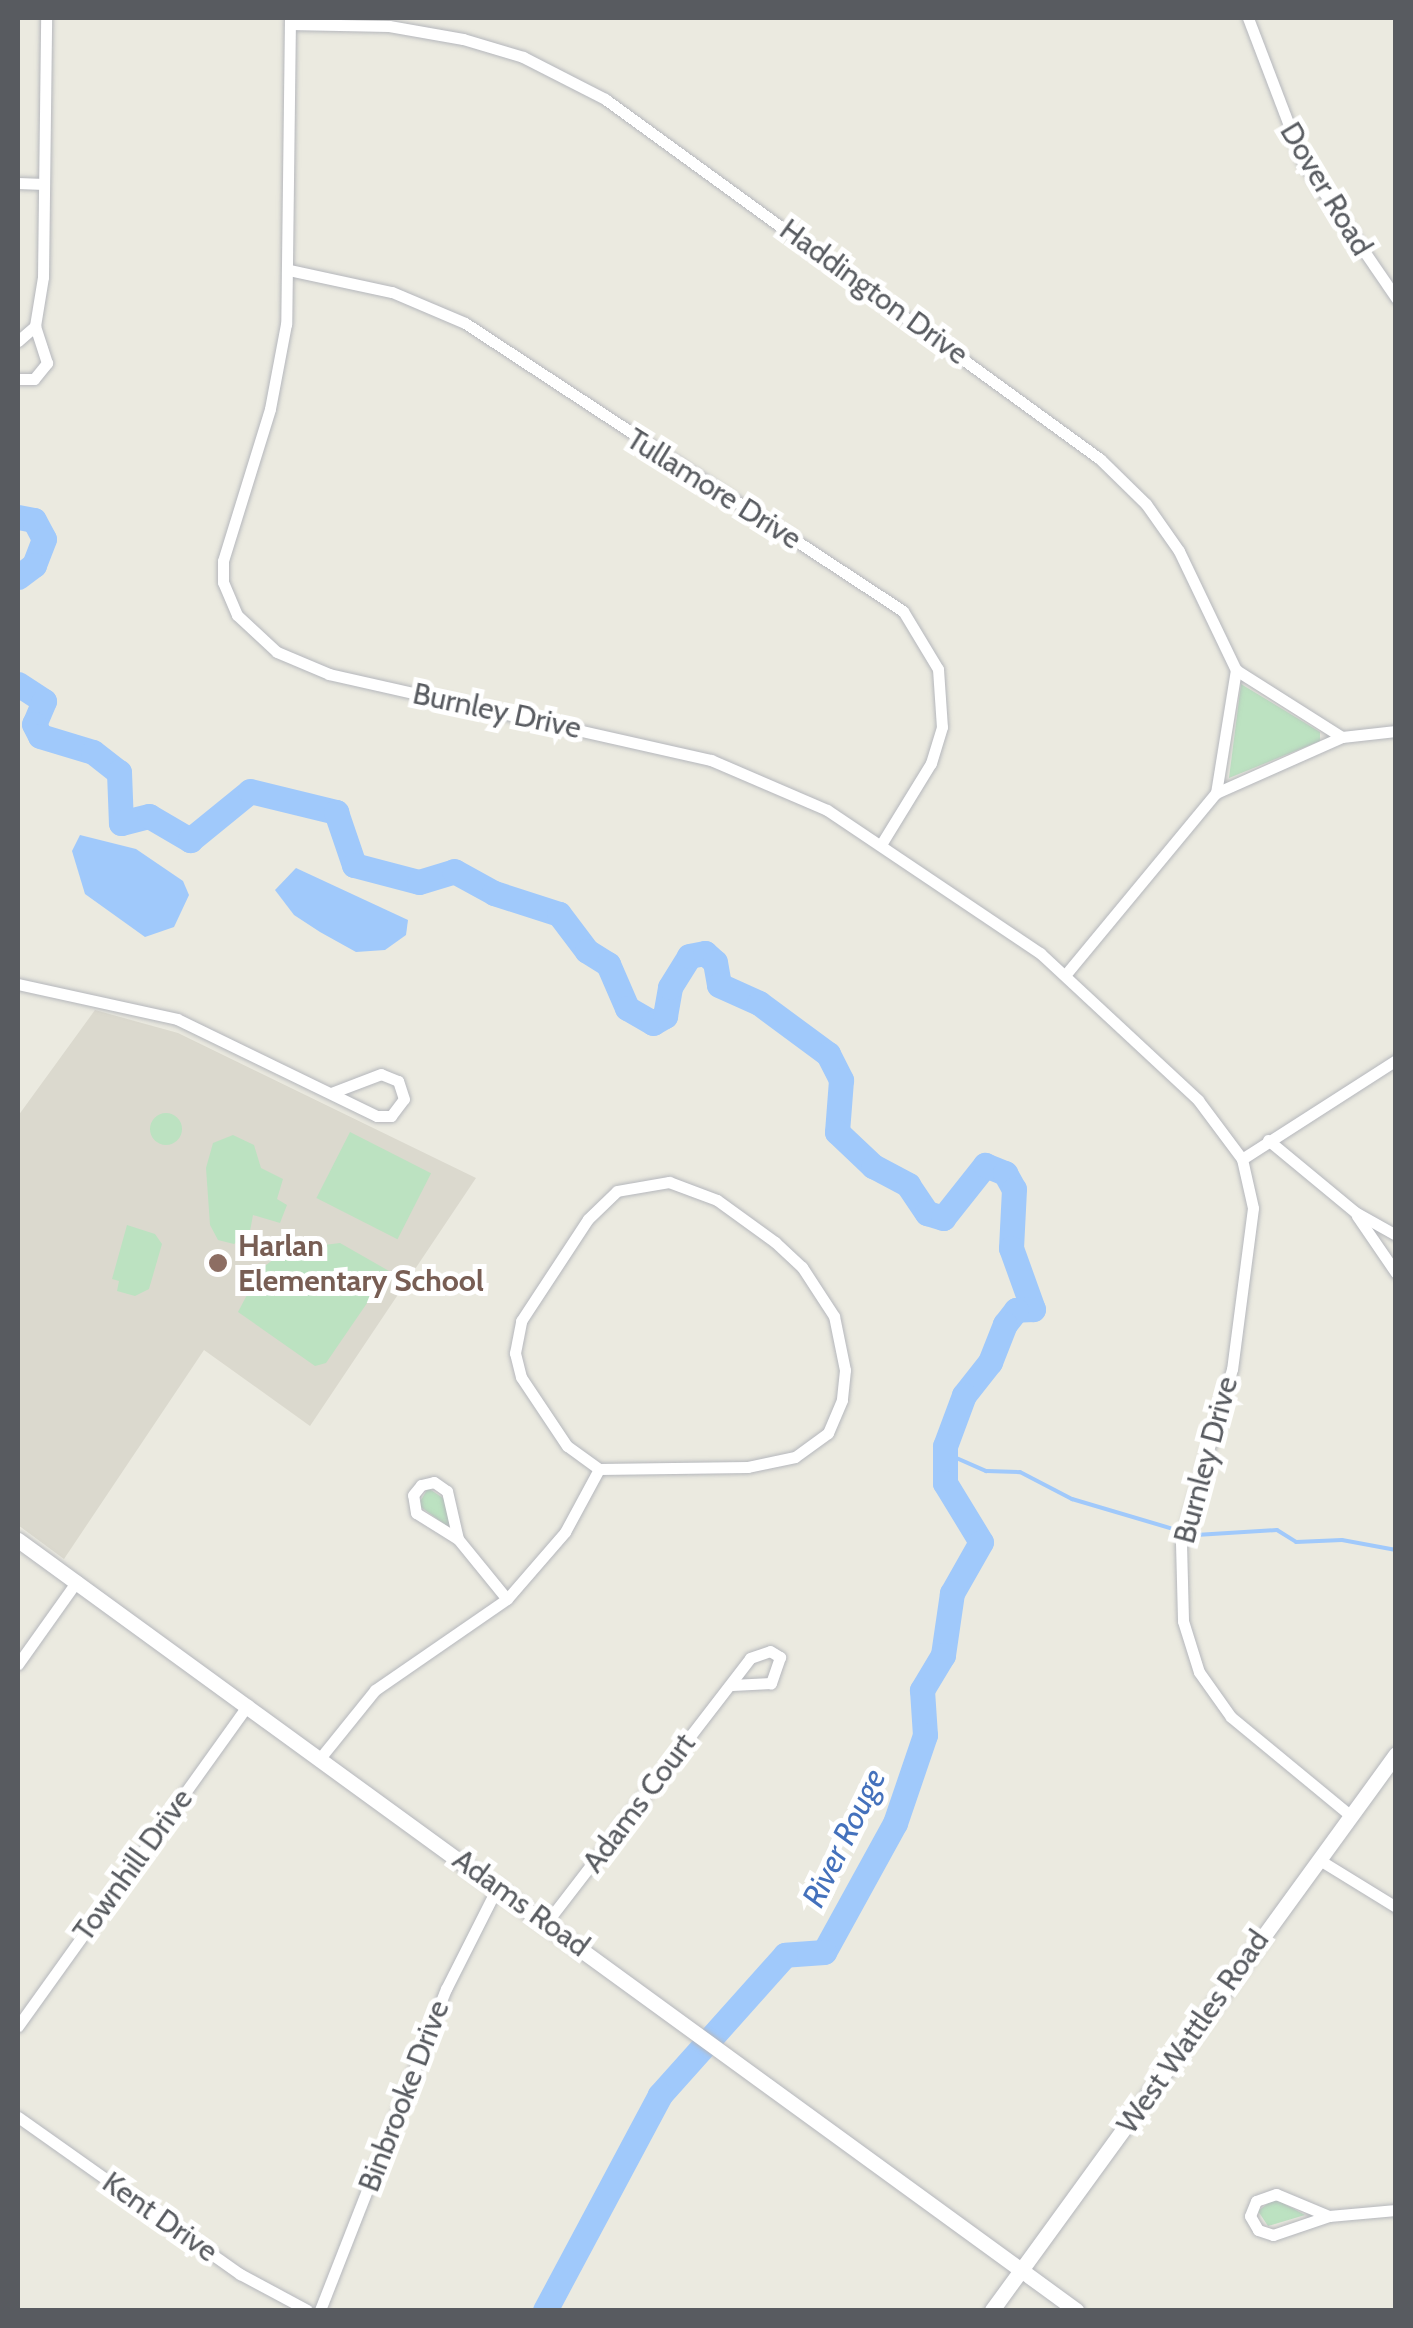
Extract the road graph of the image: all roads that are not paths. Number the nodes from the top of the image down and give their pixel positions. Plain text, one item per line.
1 (46, 18) edge
2 (1248, 18) edge
3 (290, 21) edge
4 (18, 184) edge
5 (44, 184) junction
6 (290, 270) junction
7 (1396, 298) edge
8 (36, 326) junction
9 (18, 341) edge
10 (18, 379) edge
11 (1236, 670) junction
12 (1396, 732) edge
13 (1342, 737) junction
14 (1216, 794) junction
15 (882, 843) junction
16 (1066, 974) junction
17 (18, 984) edge
18 (1396, 1060) edge
19 (331, 1093) junction
20 (1268, 1140) junction
21 (1242, 1159) junction
22 (1355, 1212) junction
23 (1396, 1235) edge
24 (1396, 1273) edge
25 (598, 1468) junction
26 (458, 1539) junction
27 (18, 1540) edge
28 (77, 1580) junction
29 (507, 1599) junction
30 (18, 1664) edge
31 (732, 1684) dead end
32 (248, 1704) junction
33 (1396, 1754) edge
34 (322, 1758) junction
35 (1350, 1814) junction
36 (1318, 1860) junction
37 (498, 1886) junction
38 (1396, 1907) edge
39 (547, 1922) junction
40 (18, 2026) edge
41 (18, 2117) edge
42 (1396, 2210) edge
43 (1329, 2216) junction
44 (1022, 2271) junction
45 (307, 2310) edge
46 (320, 2310) edge
47 (992, 2310) edge
48 (1076, 2310) edge

1 - 5 street
2 - 7 street, Dover Road
3 - 6 street, Burnley Drive
3 - 11 street, Haddington Drive
4 - 5 street
5 - 8 street
6 - 15 street, Tullamore Drive
6 - 15 street, Burnley Drive
8 - 9 street
8 - 10 street
11 - 13 street
11 - 14 street
12 - 13 street
13 - 14 street
14 - 16 street
15 - 16 street, Burnley Drive
16 - 21 street, Burnley Drive
17 - 19 street
18 - 20 street
19 - 19 street
20 - 21 street
20 - 22 street
21 - 35 street, Burnley Drive
22 - 23 street
22 - 24 street
25 - 25 street
25 - 29 street
26 - 26 street
26 - 29 street
27 - 28 street, Adams Road
28 - 30 street
28 - 32 street, Adams Road
29 - 34 street
31 - 39 street, Adams Court
32 - 34 street, Adams Road
32 - 40 street, Townhill Drive
33 - 35 street, West Wattles Road
34 - 37 street, Adams Road
35 - 36 street, West Wattles Road
36 - 38 street
36 - 44 street, West Wattles Road
37 - 39 street, Adams Road
37 - 46 street, Binbrooke Drive
39 - 44 street, Adams Road
41 - 45 street, Kent Drive
42 - 43 street
43 - 43 street
44 - 47 street, West Wattles Road
44 - 48 street, Adams Road

